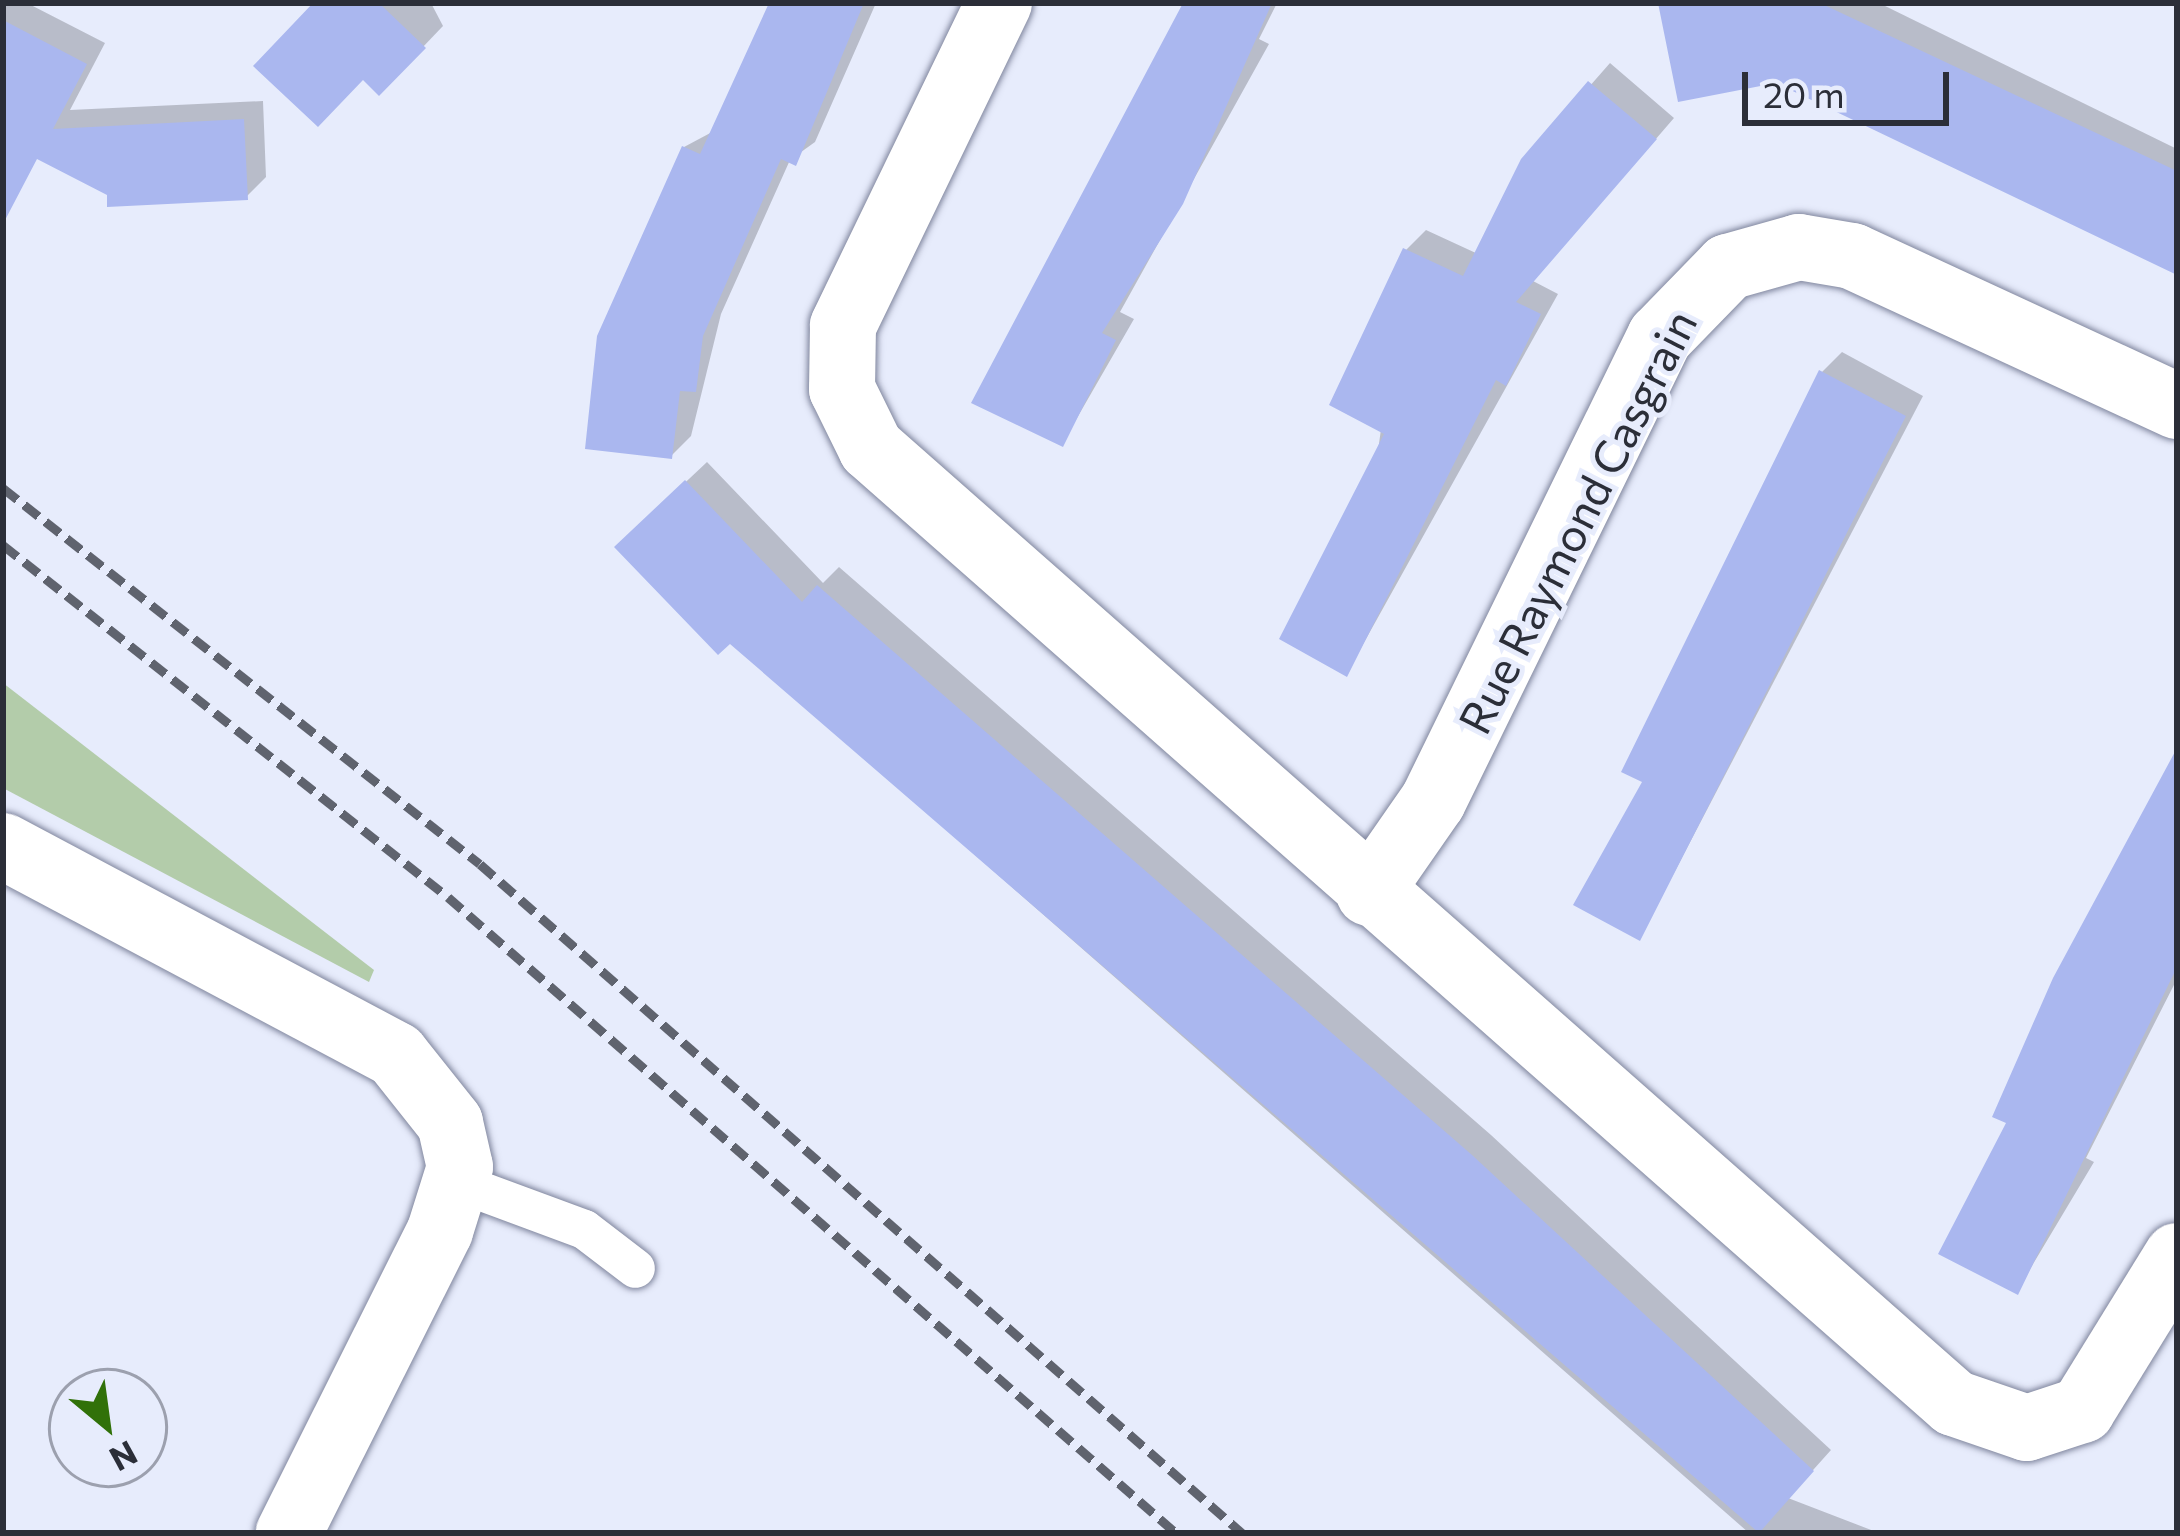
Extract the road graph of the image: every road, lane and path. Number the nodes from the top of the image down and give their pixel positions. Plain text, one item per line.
1 (999, 3) edge
2 (2177, 406) edge
3 (3, 845) edge
4 (1369, 893) junction
5 (457, 1182) junction
6 (2177, 1256) edge
7 (635, 1268) dead end
8 (290, 1533) edge

1 - 4 street
2 - 4 street, Rue Raymond Casgrain
3 - 5 street
4 - 6 street
5 - 7 lane
5 - 8 street

